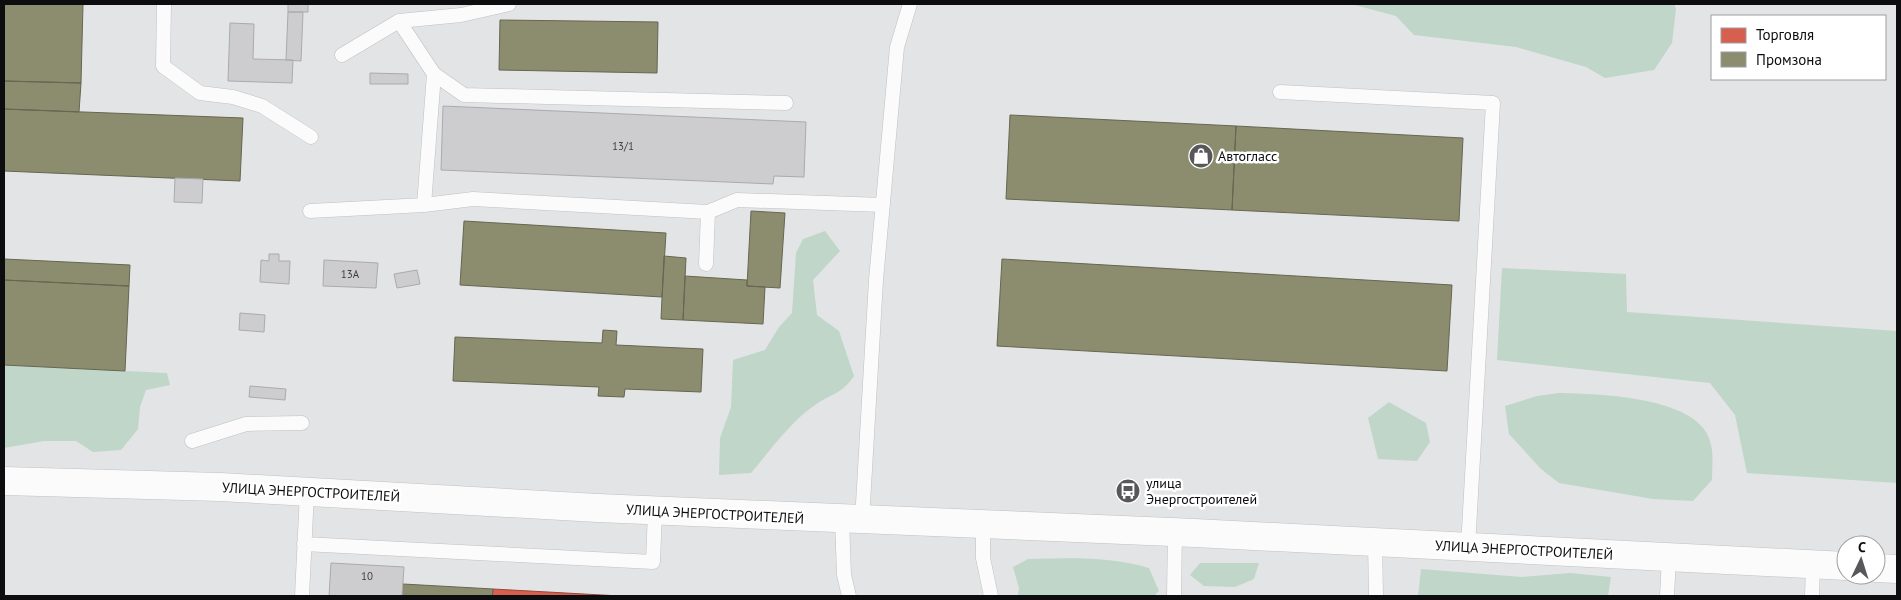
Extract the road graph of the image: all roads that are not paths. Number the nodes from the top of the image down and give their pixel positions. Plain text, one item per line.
1 (164, 4) edge
2 (509, 4) edge
3 (910, 4) edge
4 (399, 21) junction
5 (342, 55) dead end
6 (434, 74) junction
7 (1280, 92) dead end
8 (786, 103) dead end
9 (311, 137) dead end
10 (424, 205) junction
11 (883, 205) junction
12 (310, 211) dead end
13 (708, 212) junction
14 (706, 264) dead end
15 (302, 423) dead end
16 (192, 441) dead end
17 (4, 481) edge
18 (307, 492) junction
19 (656, 511) junction
20 (852, 520) junction
21 (983, 526) junction
22 (1175, 532) junction
23 (1375, 542) junction
24 (304, 544) junction
25 (1468, 547) junction
26 (1669, 558) junction
27 (1813, 565) junction
28 (1836, 566) edge
29 (302, 596) edge
30 (849, 596) edge
31 (991, 596) edge
32 (1174, 596) edge
33 (1376, 596) edge
34 (1667, 596) edge
35 (1812, 596) edge

1 - 9 lane
2 - 4 lane
3 - 11 lane
4 - 5 lane
4 - 6 lane
6 - 8 lane
6 - 10 lane
7 - 25 lane
10 - 12 lane
10 - 13 lane
11 - 13 lane
11 - 20 lane
13 - 14 lane
15 - 16 lane
17 - 18 main road, УЛИЦА ЭНЕРГОСТРОИТЕЛЕЙ
18 - 19 main road, УЛИЦА ЭНЕРГОСТРОИТЕЛЕЙ
18 - 24 lane
19 - 20 main road, УЛИЦА ЭНЕРГОСТРОИТЕЛЕЙ
19 - 24 lane
20 - 21 main road, УЛИЦА ЭНЕРГОСТРОИТЕЛЕЙ
20 - 30 lane
21 - 22 main road, УЛИЦА ЭНЕРГОСТРОИТЕЛЕЙ
21 - 31 lane
22 - 23 main road, УЛИЦА ЭНЕРГОСТРОИТЕЛЕЙ
22 - 32 lane
23 - 25 main road, УЛИЦА ЭНЕРГОСТРОИТЕЛЕЙ
23 - 33 lane
24 - 29 lane
25 - 26 main road, УЛИЦА ЭНЕРГОСТРОИТЕЛЕЙ
26 - 27 main road, УЛИЦА ЭНЕРГОСТРОИТЕЛЕЙ
26 - 34 lane
27 - 28 main road, УЛИЦА ЭНЕРГОСТРОИТЕЛЕЙ
27 - 35 lane

